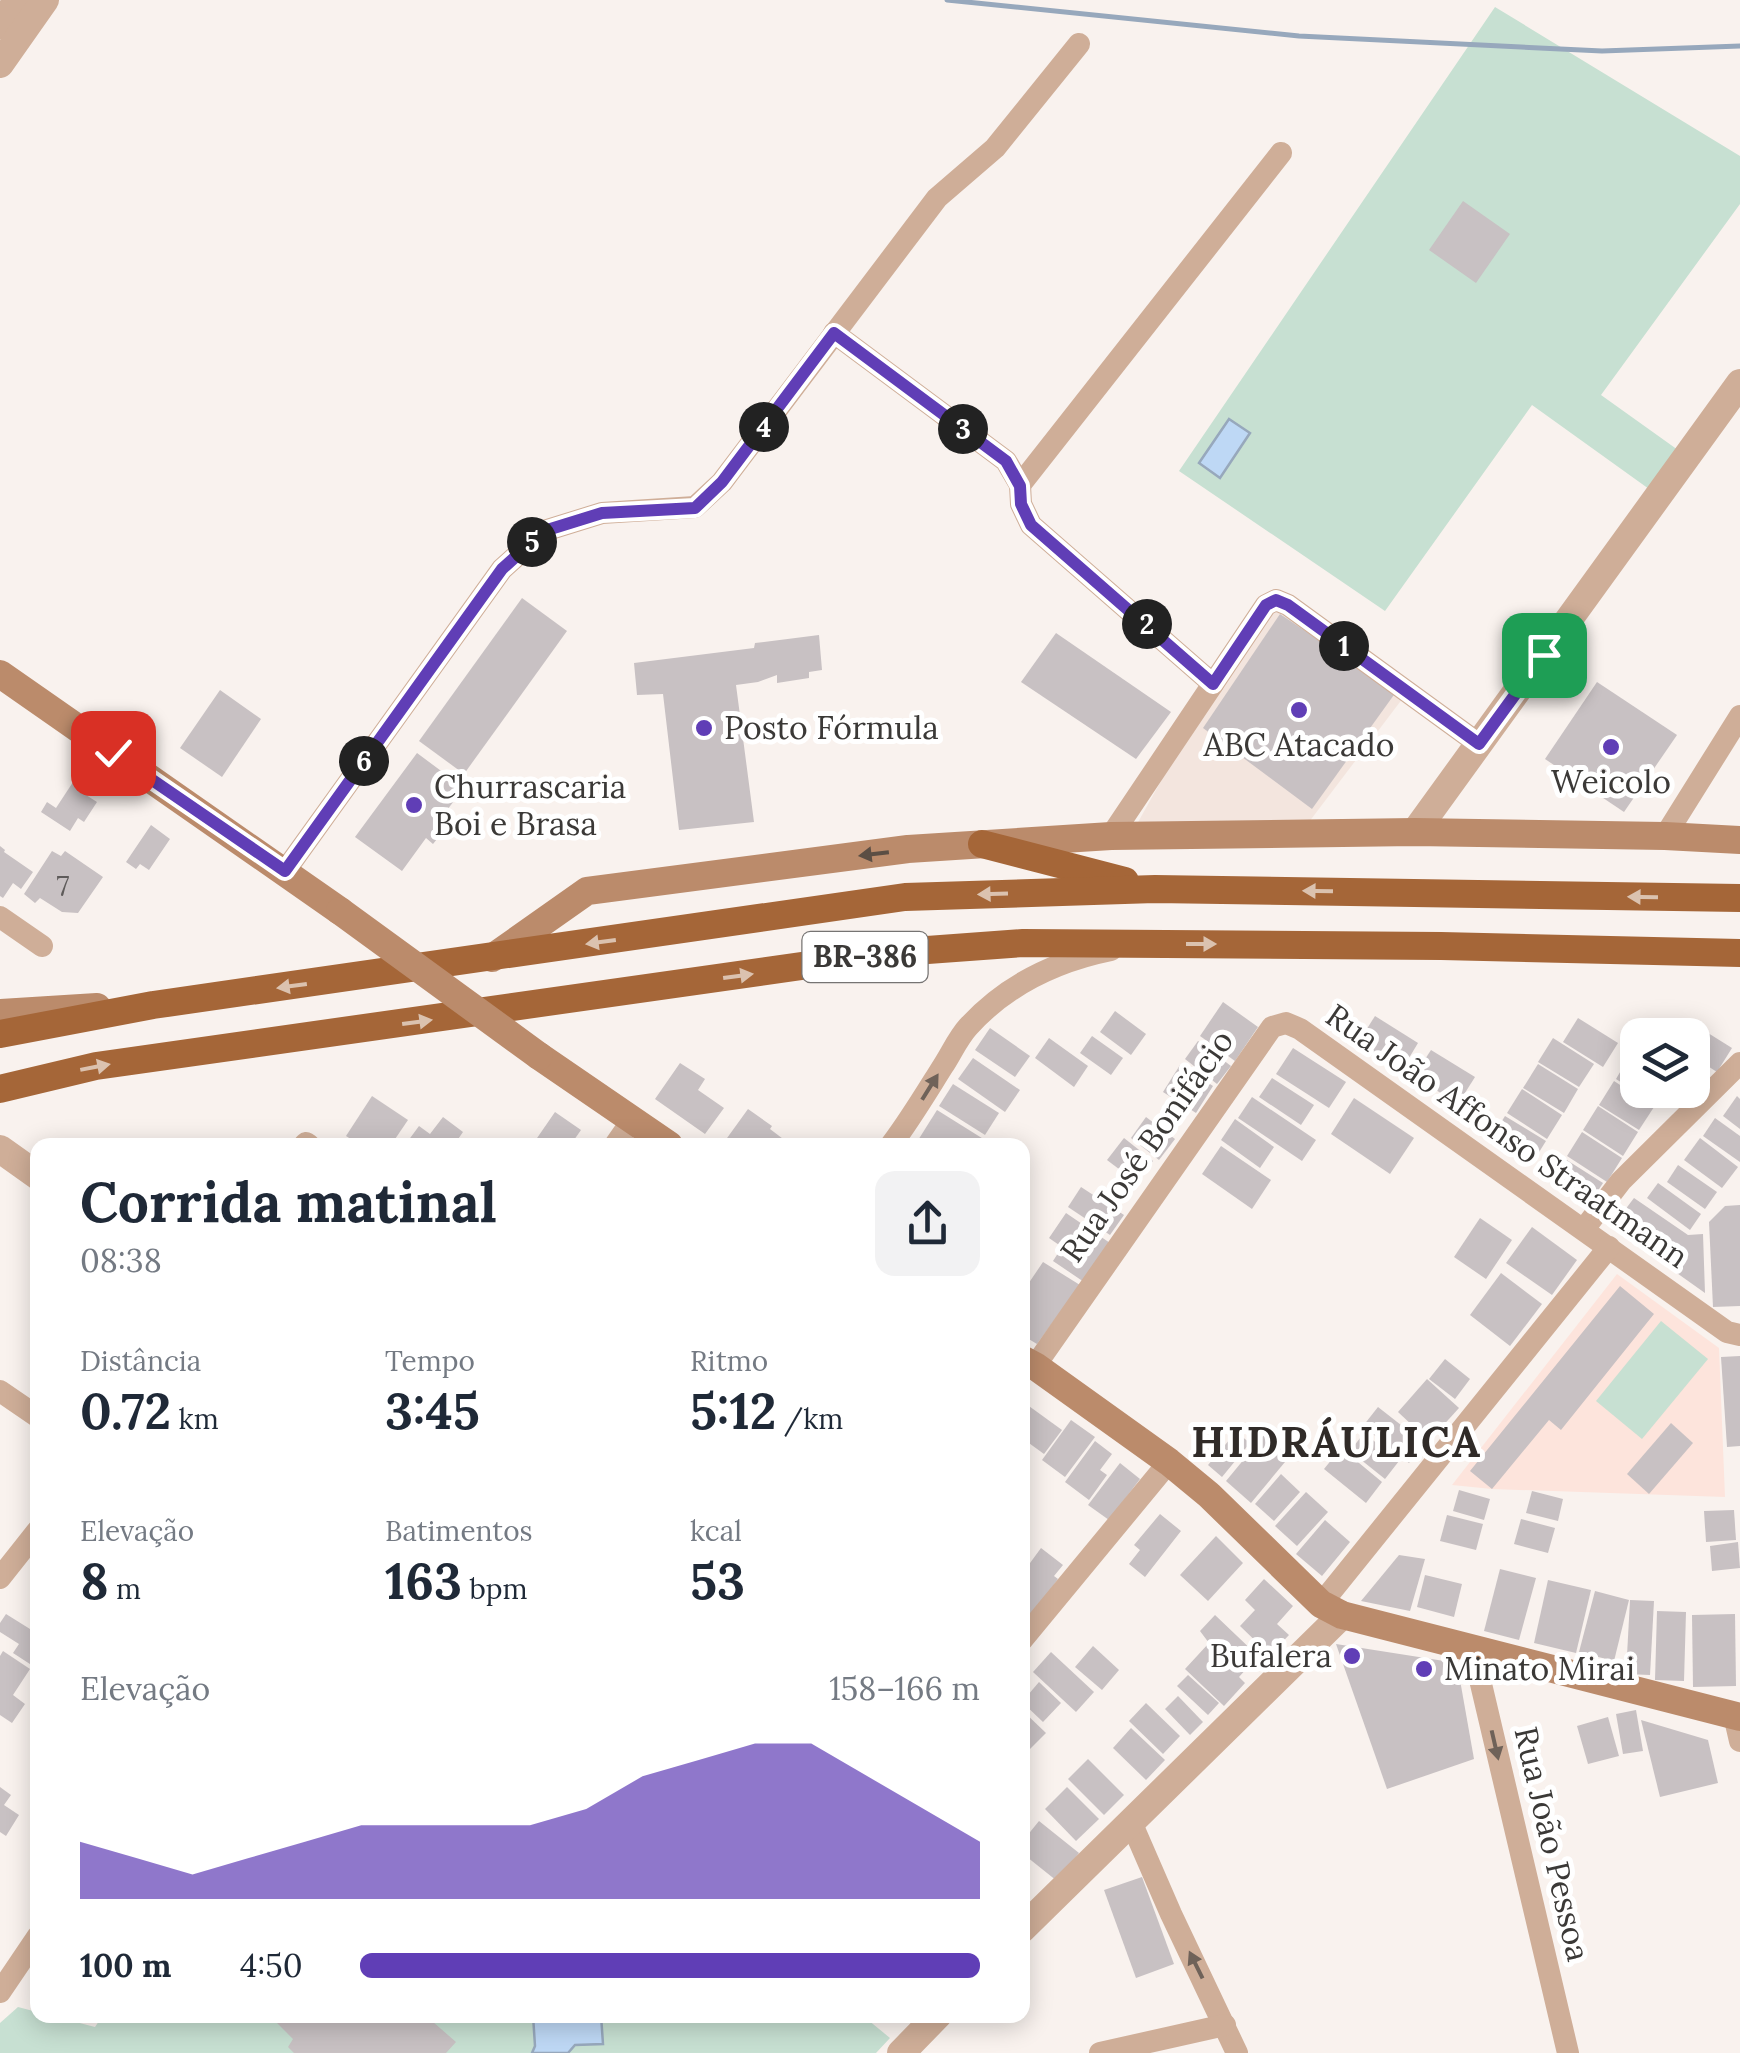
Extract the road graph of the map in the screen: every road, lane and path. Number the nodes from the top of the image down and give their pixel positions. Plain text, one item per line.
1 (18, 0) edge
2 (46, 0) edge
3 (0, 25) edge
4 (1080, 44) dead end
5 (0, 64) edge
6 (1281, 153) dead end
7 (834, 333) junction
8 (1740, 383) edge
9 (1020, 486) junction
10 (0, 674) edge
11 (1213, 684) junction
12 (1740, 716) edge
13 (1479, 744) junction
14 (1415, 832) junction
15 (1111, 836) junction
16 (1665, 836) junction
17 (1740, 840) edge
18 (982, 844) junction
19 (285, 871) junction
20 (1155, 889) junction
21 (1740, 898) edge
22 (0, 917) edge
23 (1146, 944) junction
24 (42, 946) dead end
25 (1740, 953) edge
26 (492, 958) junction
27 (153, 1005) junction
28 (0, 1013) edge
29 (1286, 1022) joint
30 (0, 1034) edge
31 (1740, 1063) edge
32 (0, 1089) edge
33 (634, 1119) junction
34 (620, 1138) edge
35 (660, 1138) edge
36 (896, 1138) edge
37 (1, 1149) edge
38 (30, 1170) edge
39 (1584, 1229) junction
40 (1609, 1247) junction
41 (1740, 1335) edge
42 (1030, 1361) edge
43 (1030, 1363) edge
44 (0, 1391) edge
45 (30, 1412) edge
46 (1169, 1462) junction
47 (30, 1540) edge
48 (0, 1578) edge
49 (1332, 1610) junction
50 (1030, 1630) edge
51 (1473, 1650) junction
52 (1738, 1724) edge
53 (1131, 1822) junction
54 (1030, 1894) edge
55 (1046, 1905) junction
56 (1030, 1921) edge
57 (30, 1948) edge
58 (0, 1992) edge
59 (930, 2023) edge
60 (1225, 2025) junction
61 (901, 2053) edge
62 (1100, 2053) edge
63 (1238, 2053) edge
64 (1568, 2053) edge

1 - 3 street
2 - 5 street
4 - 7 street
6 - 9 street
7 - 9 street
7 - 19 street
8 - 13 street
9 - 11 street
10 - 19 main road
11 - 13 street
11 - 15 street
12 - 16 street
13 - 14 street
14 - 15 main road
14 - 16 main road
15 - 18 main road
16 - 17 main road
18 - 20 highway
18 -> 26 main road
19 - 33 main road, bridge
21 -> 20 highway, BR-386
20 -> 26 highway, BR-386
22 - 24 street
23 -> 25 highway, BR-386
32 -> 23 highway, BR-386
36 -> 23 street
26 -> 27 highway, BR-386
27 - 28 main road
27 - 30 highway, BR-386
29 - 39 street, Rua João Affonso Straatmann
29 - 42 street, Rua José Bonifácio
31 - 39 street
33 - 34 street
33 - 35 main road
37 - 38 street
39 - 40 street, Rua João Affonso Straatmann
40 - 41 street, Rua João Affonso Straatmann
40 - 49 street
43 - 46 main road
44 - 45 street
46 - 49 main road
46 - 50 street
47 - 48 street
49 - 51 main road
49 - 53 street
51 - 52 main road
51 -> 64 street, Rua João Pessoa
53 - 55 street
60 -> 53 street
54 - 55 street
55 - 56 street
57 - 58 street
59 - 61 street
60 - 62 street
60 - 63 street

